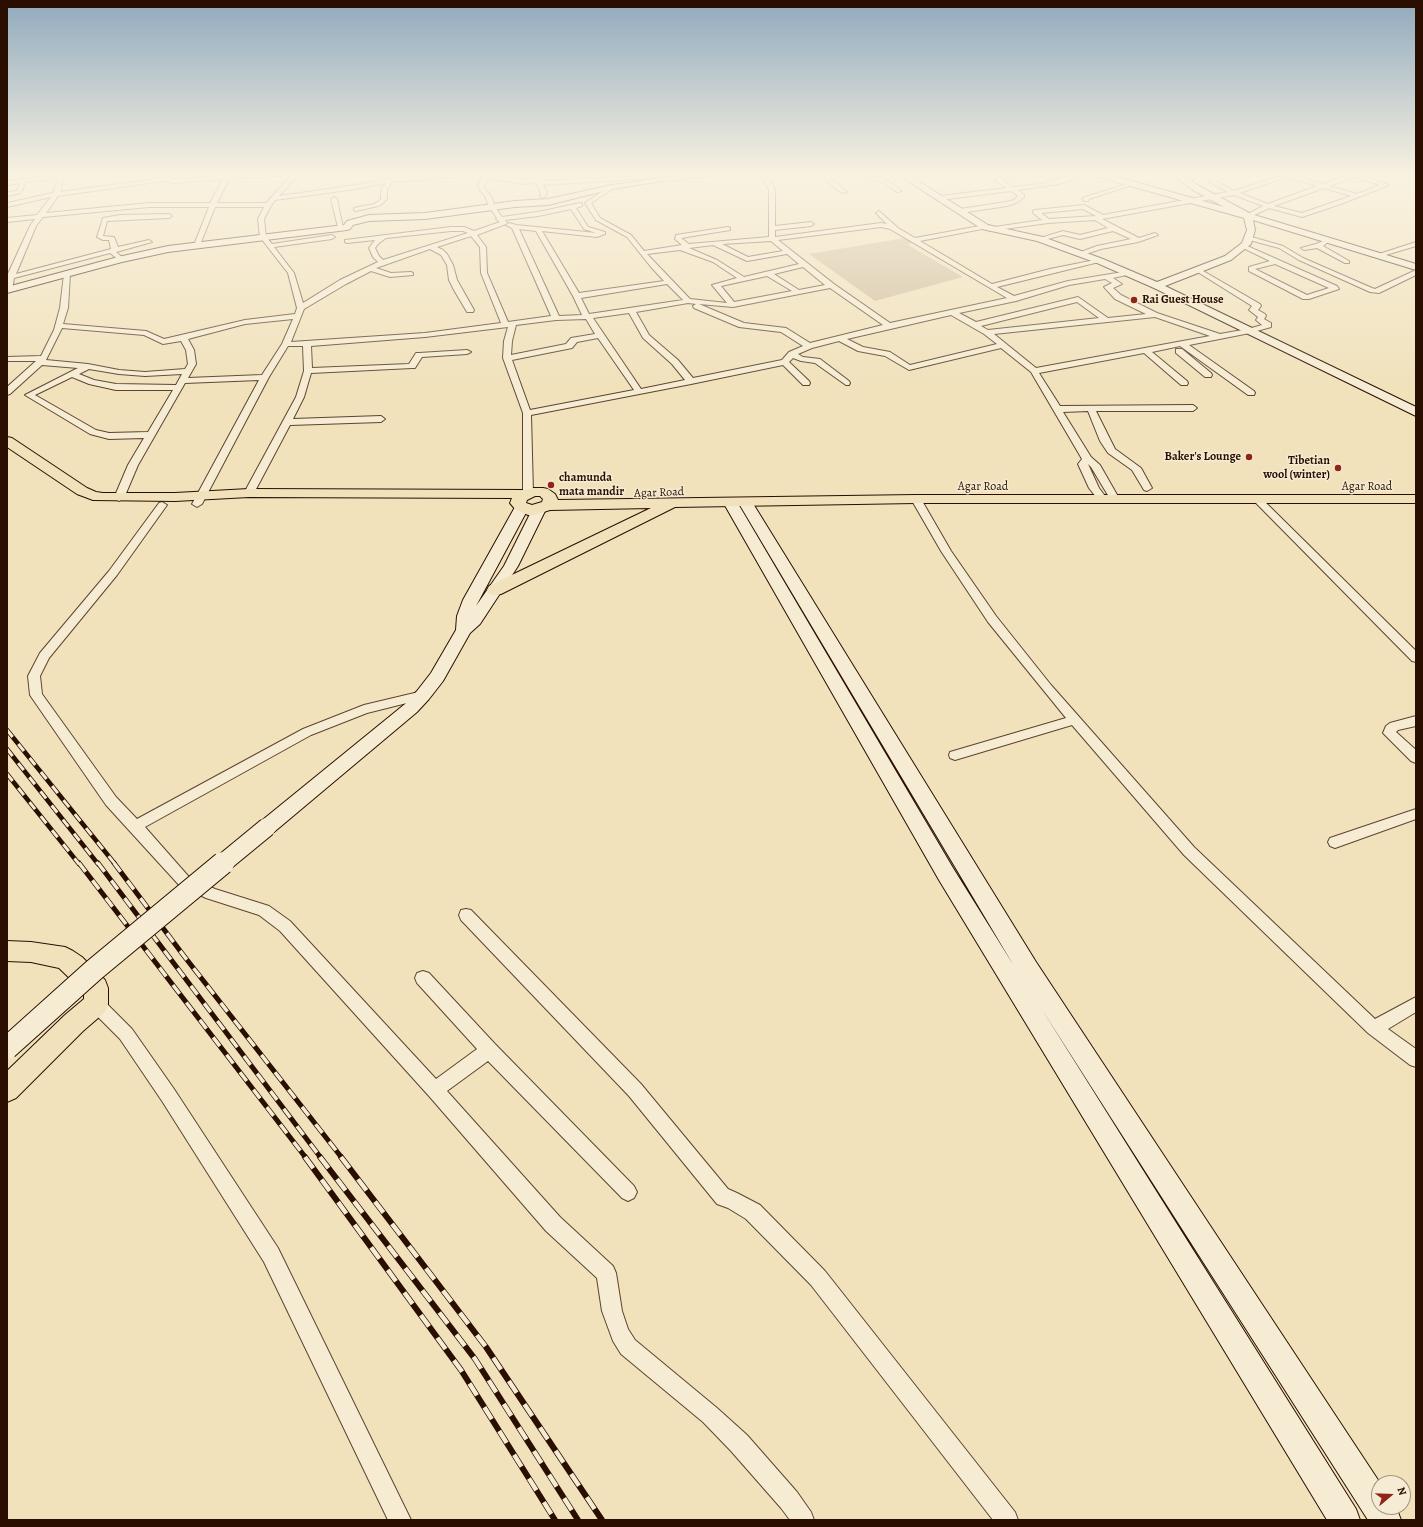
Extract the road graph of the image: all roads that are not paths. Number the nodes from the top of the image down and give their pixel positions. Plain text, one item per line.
1 (25, 245) edge
2 (113, 245) edge
3 (134, 245) edge
4 (196, 245) edge
5 (275, 245) edge
6 (374, 245) edge
7 (440, 245) edge
8 (482, 245) edge
9 (523, 245) edge
10 (547, 245) edge
11 (637, 245) edge
12 (697, 245) edge
13 (719, 245) edge
14 (780, 245) edge
15 (925, 245) edge
16 (1057, 245) edge
17 (1109, 245) edge
18 (1242, 245) edge
19 (1250, 245) edge
20 (1276, 245) edge
21 (1347, 245) edge
22 (1412, 245) edge
23 (270, 246) joint
24 (1318, 246) joint
25 (684, 247) junction
26 (432, 248) junction
27 (1304, 248) dead end
28 (113, 250) junction
29 (642, 252) junction
30 (788, 252) junction
31 (1080, 254) junction
32 (1379, 255) junction
33 (764, 257) junction
34 (121, 259) junction
35 (1100, 260) junction
36 (770, 261) dead end
37 (1276, 262) junction
38 (1347, 262) dead end
39 (382, 263) junction
40 (805, 265) junction
41 (1416, 267) edge
42 (370, 268) junction
43 (1198, 270) junction
44 (768, 272) junction
45 (1416, 272) edge
46 (1129, 273) junction
47 (67, 274) junction
48 (411, 274) dead end
49 (1107, 277) junction
50 (9, 278) edge
51 (741, 278) junction
52 (669, 282) junction
53 (831, 286) junction
54 (992, 286) junction
55 (1157, 286) junction
56 (8, 290) edge
57 (798, 292) junction
58 (577, 296) junction
59 (1013, 299) junction
60 (686, 301) junction
61 (733, 304) junction
62 (470, 310) dead end
63 (631, 310) junction
64 (300, 312) junction
65 (954, 313) junction
66 (1156, 316) junction
67 (588, 317) junction
68 (556, 318) junction
69 (1108, 320) junction
70 (510, 324) junction
71 (974, 324) junction
72 (59, 326) junction
73 (889, 326) junction
74 (1250, 331) junction
75 (987, 332) junction
76 (601, 335) junction
77 (1219, 336) junction
78 (182, 338) junction
79 (840, 338) junction
80 (1181, 343) junction
81 (286, 344) junction
82 (307, 344) junction
83 (1002, 345) junction
84 (1172, 345) junction
85 (809, 346) junction
86 (1145, 350) junction
87 (467, 352) dead end
88 (792, 354) junction
89 (507, 358) junction
90 (7, 359) edge
91 (42, 360) junction
92 (785, 362) junction
93 (88, 366) junction
94 (308, 371) junction
95 (1034, 371) junction
96 (188, 372) junction
97 (72, 374) junction
98 (1208, 375) dead end
99 (265, 377) junction
100 (691, 382) junction
101 (806, 383) dead end
102 (846, 383) dead end
103 (1184, 383) dead end
104 (180, 384) junction
105 (7, 392) edge
106 (639, 392) junction
107 (1251, 394) dead end
108 (1193, 408) dead end
109 (1056, 409) junction
110 (1091, 409) junction
111 (527, 412) junction
112 (1416, 412) edge
113 (381, 419) dead end
114 (287, 422) junction
115 (150, 435) junction
116 (7, 442) edge
117 (7, 453) edge
118 (1087, 459) junction
119 (1416, 487) edge
120 (1148, 488) junction
121 (249, 493) junction
122 (1105, 494) junction
123 (119, 498) junction
124 (523, 499) junction
125 (916, 499) junction
126 (1257, 499) junction
127 (1416, 499) edge
128 (199, 500) junction
129 (674, 502) junction
130 (737, 502) junction
131 (546, 504) junction
132 (162, 505) junction
133 (495, 590) junction
134 (464, 630) junction
135 (1416, 658) edge
136 (423, 695) junction
137 (1074, 720) junction
138 (1416, 721) edge
139 (886, 752) junction
140 (955, 755) dead end
141 (1416, 758) edge
142 (1416, 814) edge
143 (135, 826) junction
144 (1335, 842) dead end
145 (466, 915) dead end
146 (7, 951) edge
147 (423, 978) dead end
148 (96, 1004) junction
149 (1416, 1004) edge
150 (1374, 1028) junction
151 (7, 1048) edge
152 (489, 1050) junction
153 (1416, 1059) edge
154 (7, 1089) edge
155 (435, 1090) junction
156 (1126, 1119) junction
157 (1103, 1128) junction
158 (628, 1192) dead end
159 (400, 1520) edge
160 (803, 1520) edge
161 (1007, 1520) edge
162 (1345, 1520) edge
163 (1386, 1520) edge

1 - 50 street
2 - 28 street
3 - 28 street
4 - 34 street
5 - 23 street
6 - 39 street
7 - 26 street
8 - 70 street
9 - 68 street
10 - 58 street
11 - 29 street
12 - 25 street
13 - 33 street
14 - 30 street
15 - 54 street
16 - 31 street
17 - 31 street
18 - 43 street
19 - 37 street
20 - 45 street
21 - 32 street
22 - 32 street
23 - 64 street
24 - 27 street
24 - 38 street
25 - 29 street
25 - 51 street
26 - 39 street
26 - 62 street
28 - 34 street
28 - 50 street
29 - 52 street
30 - 33 street
30 - 40 street
31 - 35 street
32 - 41 street
33 - 36 street
34 - 47 street
35 - 46 street
35 - 54 street
37 - 37 street
39 - 42 street
40 - 44 street
40 - 53 street
42 - 48 street
42 - 64 street
43 - 55 street
43 - 74 street
44 - 51 street
44 - 57 street
46 - 49 street
46 - 55 street
47 - 56 street
47 - 72 street
49 - 59 street
49 - 66 street
50 - 56 street
51 - 61 street
52 - 58 street
52 - 60 street
53 - 57 street
53 - 73 street
54 - 59 street
55 - 74 street
57 - 61 street
58 - 67 street
59 - 65 street
60 - 61 street
60 - 63 street
60 - 85 street
63 - 67 street
63 - 100 street
64 - 78 street
64 - 81 street
65 - 71 street
65 - 73 street
66 - 69 street
66 - 77 street
67 - 68 street
67 - 76 street
68 - 70 street
69 - 71 street
69 - 75 street
70 - 82 street
70 - 89 street
71 - 75 street
72 - 78 street
72 - 91 street
73 - 79 street
74 - 77 street
74 - 112 street
75 - 83 street
76 - 89 street
76 - 106 street
77 - 80 street
78 - 96 street
79 - 83 street
79 - 85 street
80 - 84 street
80 - 107 street
81 - 82 street
81 - 99 street
82 - 94 street
83 - 95 street
84 - 86 street
84 - 98 street
85 - 88 street
86 - 95 street
86 - 103 street
87 - 94 street
88 - 92 street
88 - 102 street
89 - 111 street
90 - 91 street
91 - 93 street
91 - 105 street
92 - 100 street
92 - 101 street
93 - 96 street
93 - 97 street
94 - 114 street
95 - 109 street
96 - 104 street
97 - 104 street
97 - 115 street
99 - 104 street
99 - 128 street
100 - 106 street
104 - 115 street
106 - 111 street
108 - 110 street
109 - 110 street
109 - 118 street
110 - 120 street
111 - 124 street
113 - 114 street
114 - 121 street
115 - 123 street
116 - 123 main road
117 - 132 main road
118 - 122 street
118 - 122 street
119 - 120 main road, Agar Road
120 - 122 main road, Agar Road
121 - 124 main road
121 - 128 main road
122 - 125 main road
122 - 126 main road
122 - 131 main road, Agar Road
123 - 128 main road
124 - 128 main road
124 - 131 main road, Agar Road
124 - 134 street
125 - 130 main road
125 - 137 street
126 - 127 main road
126 - 135 street
128 - 132 main road
129 - 130 main road
129 - 131 main road
129 - 133 main road
130 - 139 street
131 - 133 street
132 - 143 street
133 - 134 street
134 - 136 street
136 - 143 street
136 - 151 street, bridge
137 - 140 street
137 - 150 street
138 - 141 street
139 - 156 street
139 - 157 street
142 - 144 street
143 - 155 street
145 - 161 street
146 - 148 main road
147 - 152 street
148 - 154 main road
148 - 159 street
149 - 150 street
150 - 153 street
152 - 155 street
152 - 158 street
155 - 160 street
156 - 157 street
156 - 163 street
157 - 162 street

